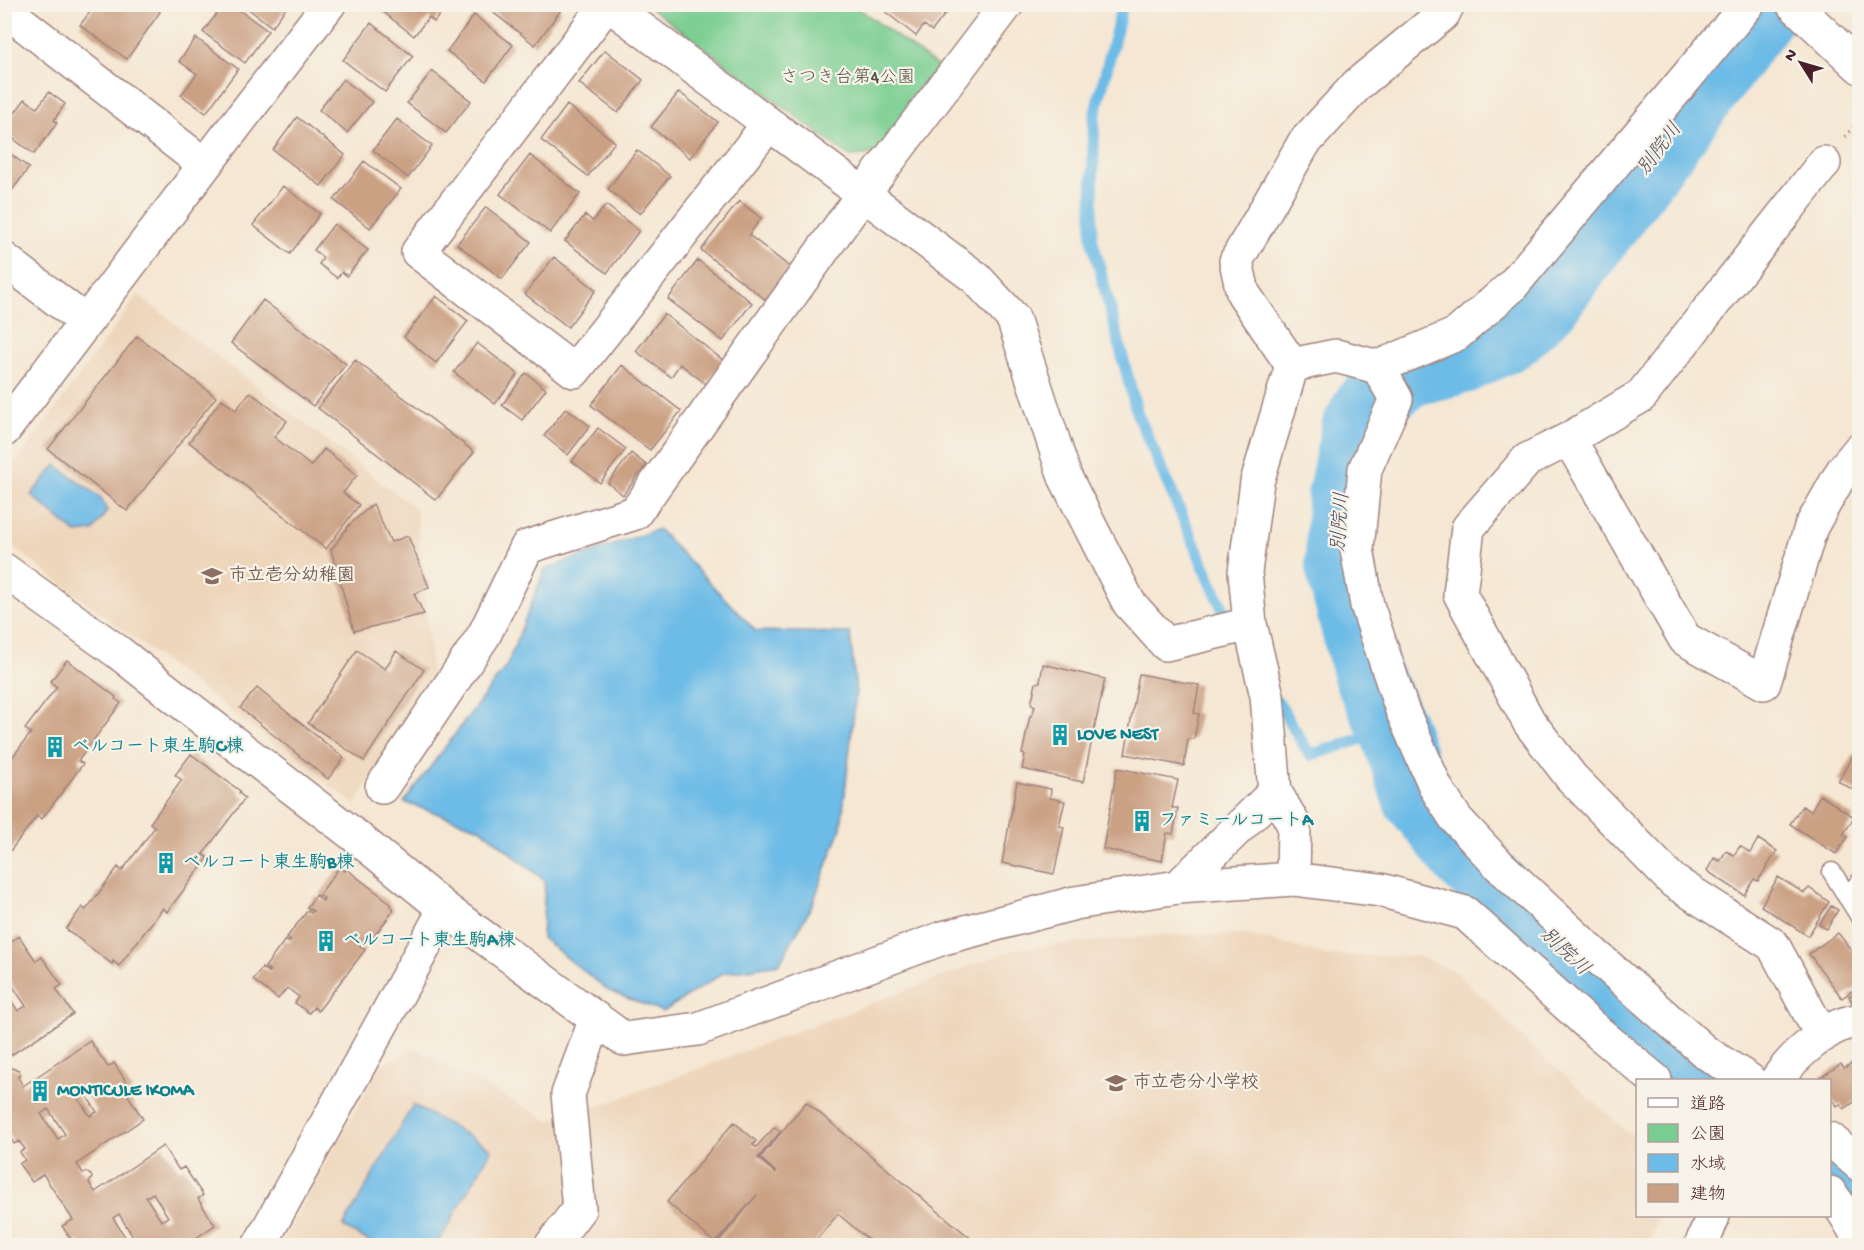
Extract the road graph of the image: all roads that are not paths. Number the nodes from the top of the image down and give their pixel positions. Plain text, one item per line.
1 (608, 4) edge
2 (1007, 4) edge
3 (1448, 4) edge
4 (1748, 4) edge
5 (1793, 4) edge
6 (326, 5) edge
7 (4, 9) edge
8 (1860, 68) edge
9 (768, 125) junction
10 (1824, 163) dead end
11 (204, 165) junction
12 (863, 194) junction
13 (4, 259) edge
14 (86, 322) junction
15 (1292, 365) junction
16 (1378, 367) junction
17 (4, 430) edge
18 (1569, 439) junction
19 (1860, 449) edge
20 (4, 570) edge
21 (1250, 624) junction
22 (382, 787) dead end
23 (1275, 792) junction
24 (1832, 872) dead end
25 (1293, 879) junction
26 (1860, 882) edge
27 (1178, 887) junction
28 (1847, 897) junction
29 (445, 909) junction
30 (1860, 917) edge
31 (596, 1019) junction
32 (1860, 1021) edge
33 (1822, 1036) junction
34 (1654, 1079) edge
35 (1747, 1079) edge
36 (1778, 1079) edge
37 (1831, 1140) edge
38 (1860, 1165) edge
39 (1831, 1194) edge
40 (1712, 1217) edge
41 (1860, 1239) edge
42 (259, 1245) edge
43 (551, 1245) edge
44 (1701, 1245) edge

1 - 9 street
1 - 9 street
2 - 12 street
3 - 15 street
4 - 16 street
5 - 8 street
6 - 11 street
7 - 11 street
9 - 12 street
10 - 18 street
11 - 14 street
12 - 21 street
12 - 22 street
13 - 14 street
14 - 17 street
15 - 16 street
15 - 21 street
16 - 35 street
18 - 19 street
18 - 33 street
20 - 29 street
21 - 23 street
23 - 25 street
23 - 27 street
24 - 28 lane
25 - 27 street
25 - 34 street
26 - 28 lane
27 - 31 street
28 - 30 lane
29 - 31 street
29 - 42 street
31 - 43 street
32 - 33 street
33 - 36 street
37 - 38 street
39 - 41 street
40 - 44 street

